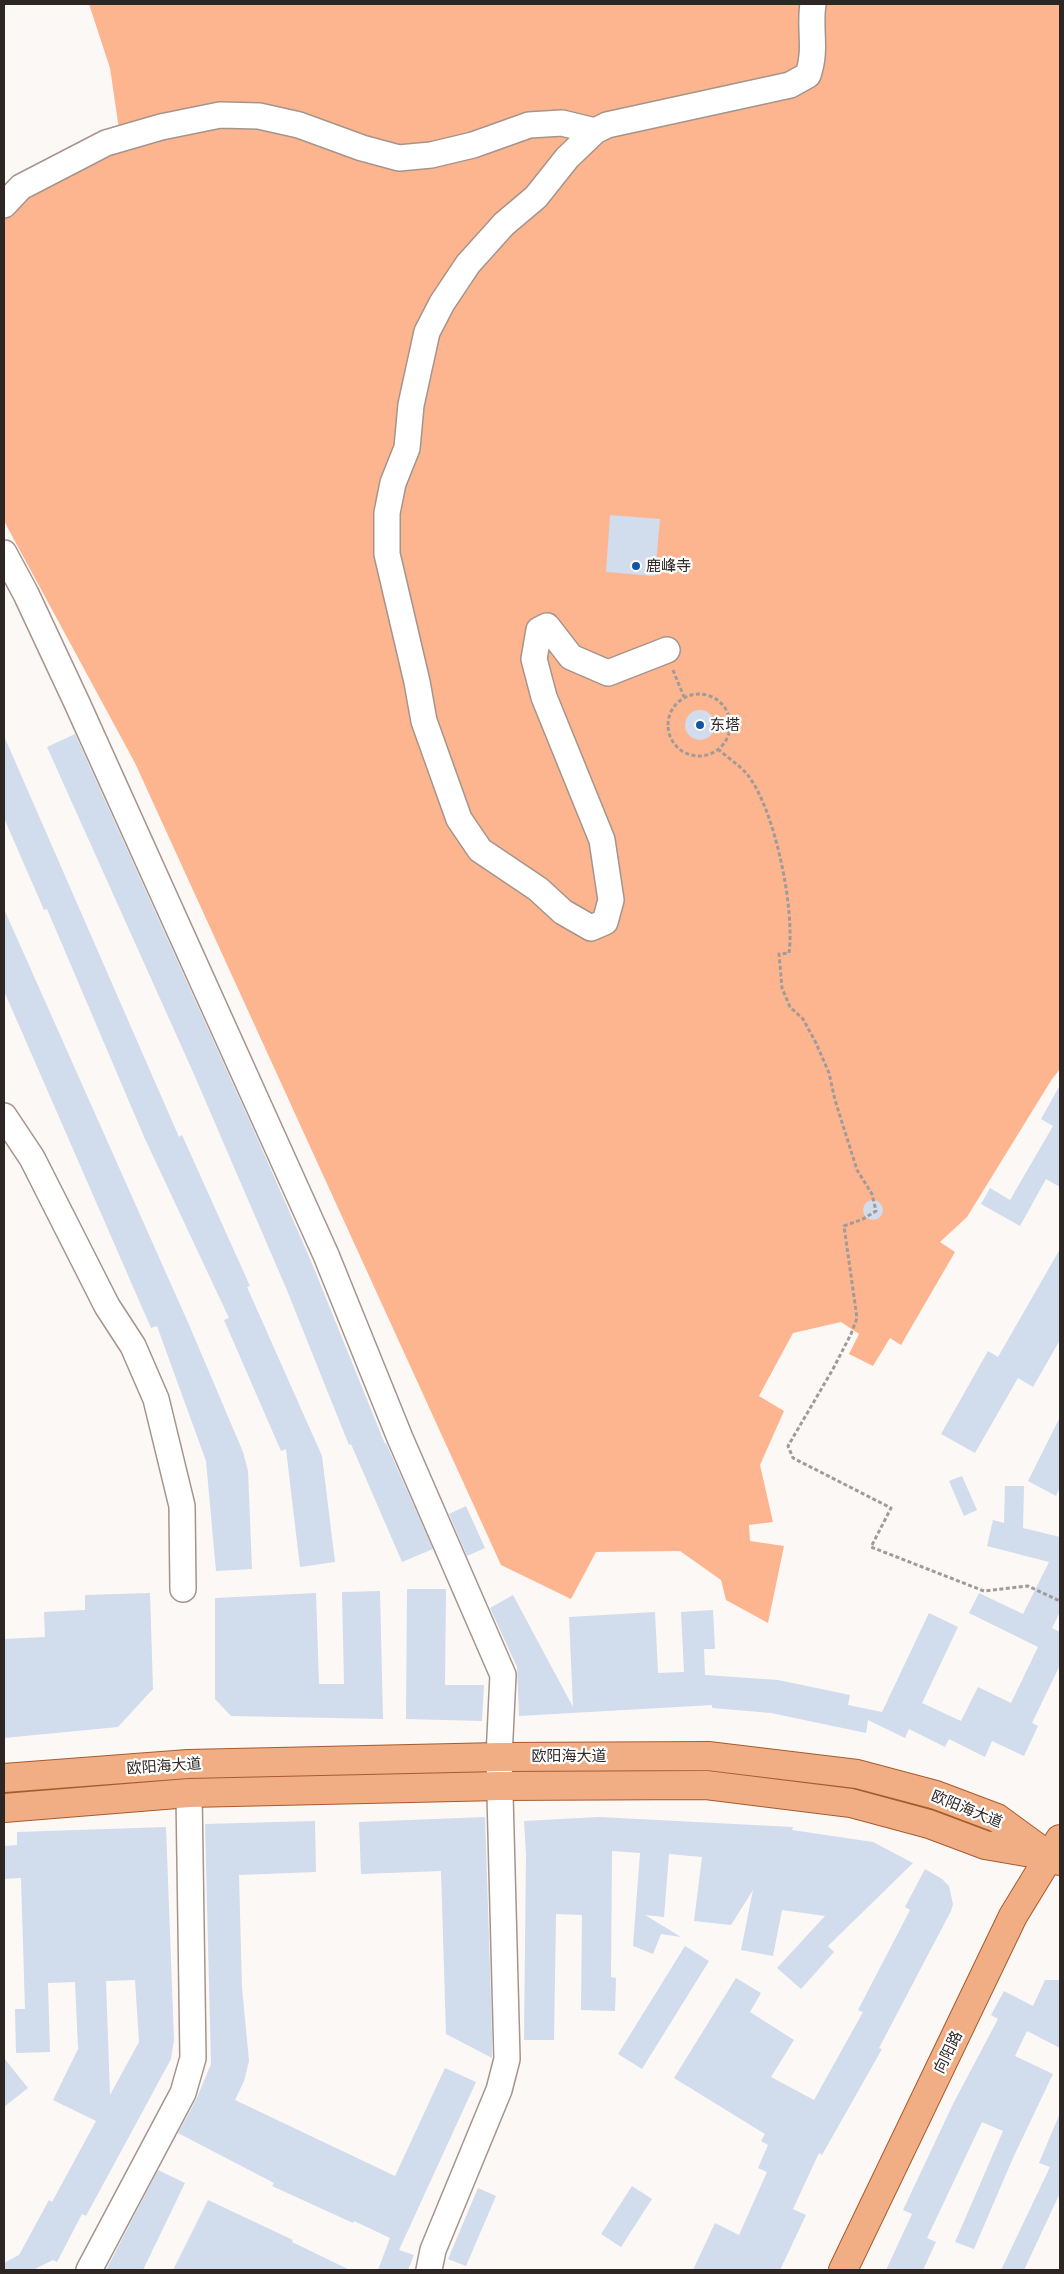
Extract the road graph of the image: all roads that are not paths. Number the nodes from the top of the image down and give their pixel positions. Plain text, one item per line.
1 (813, 4) edge
2 (594, 131) junction
3 (4, 205) edge
4 (4, 553) edge
5 (667, 650) dead end
6 (4, 1116) edge
7 (184, 1589) dead end
8 (499, 1757) junction
9 (4, 1778) edge
10 (500, 1786) junction
11 (189, 1793) junction
12 (4, 1808) edge
13 (1057, 1852) edge
14 (89, 2270) edge
15 (429, 2270) edge
16 (843, 2270) edge

1 - 2 street
2 - 3 street
2 - 5 street
4 - 8 street
6 - 7 street
8 - 9 main road, 欧阳海大道
8 - 10 street
8 - 13 main road, 欧阳海大道
10 - 11 main road, 欧阳海大道
10 - 13 main road, 欧阳海大道
10 - 15 street
11 - 12 main road, 欧阳海大道
11 - 14 street
13 - 16 main road, 向阳路

